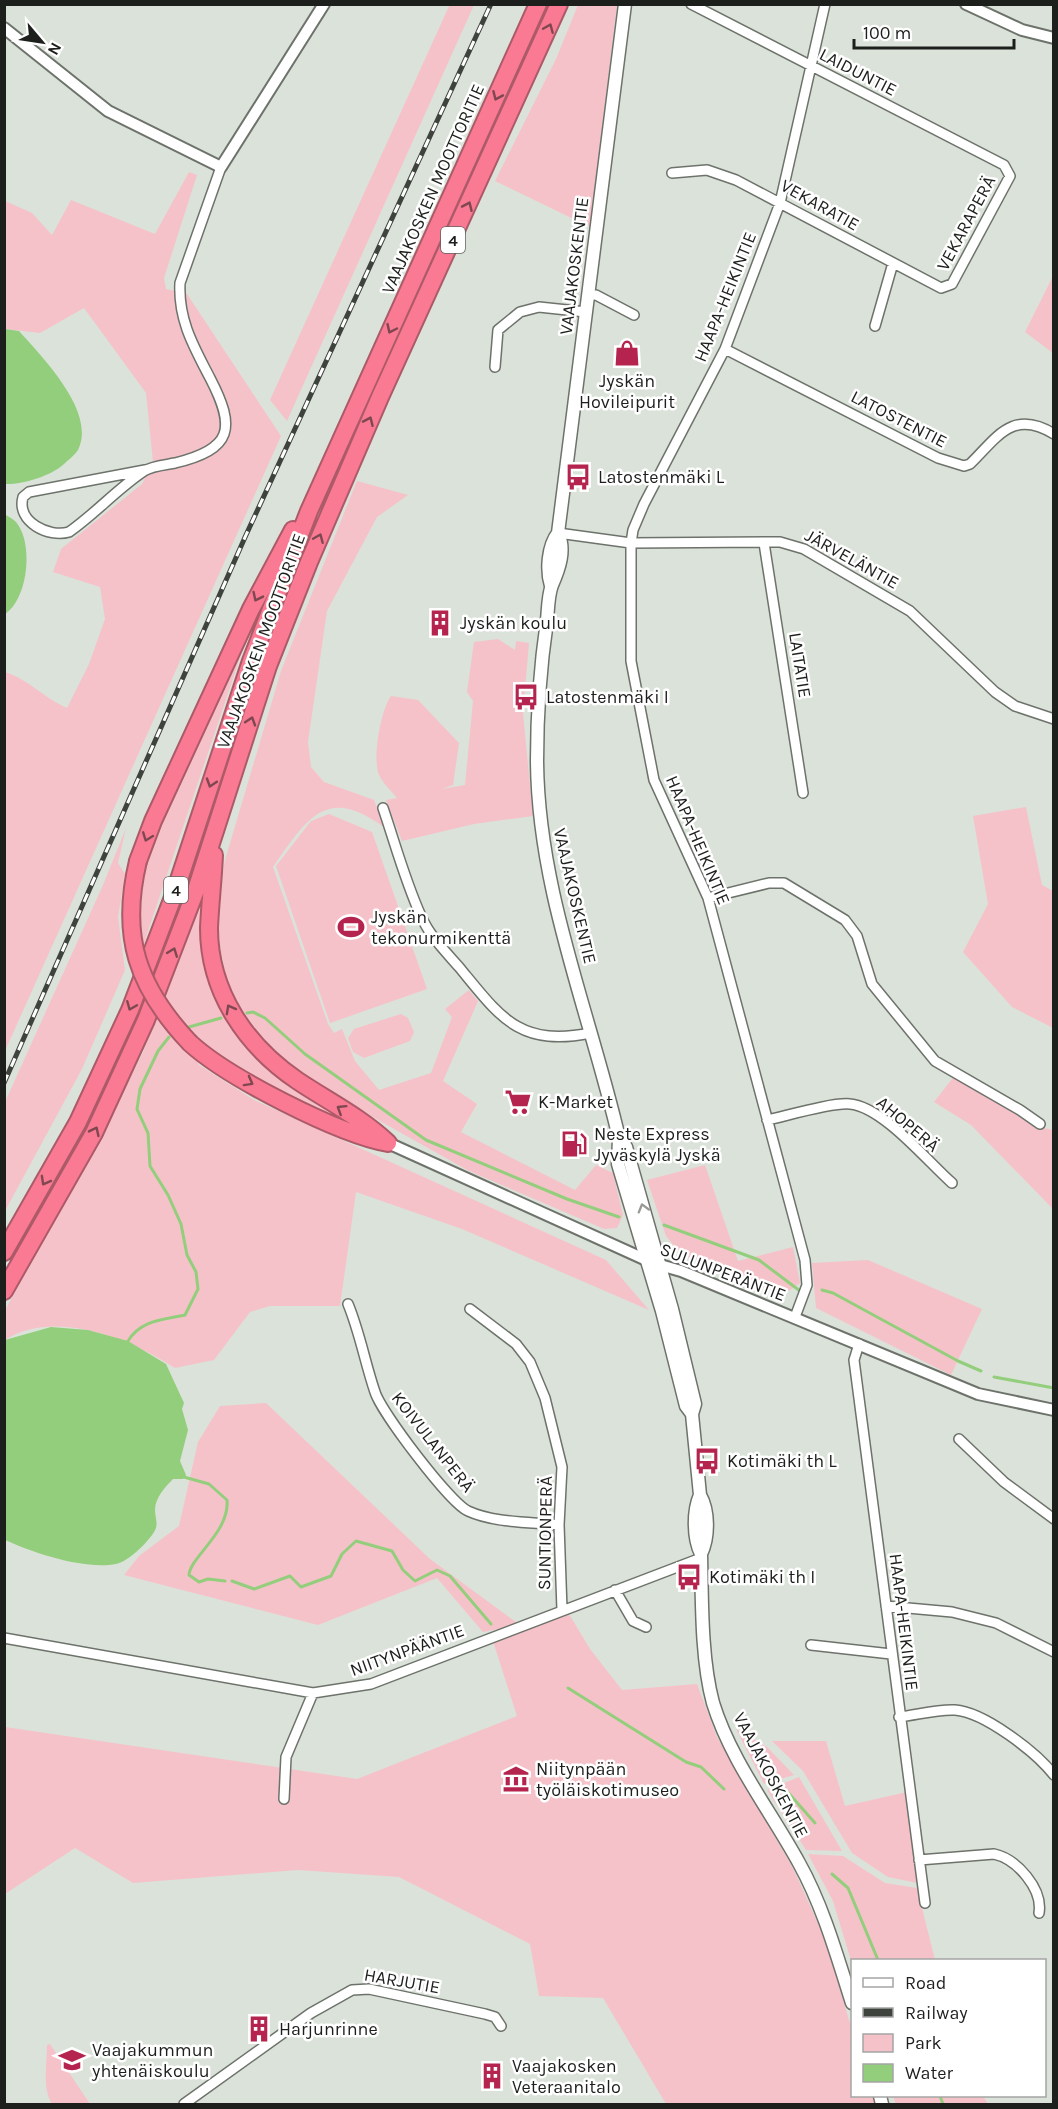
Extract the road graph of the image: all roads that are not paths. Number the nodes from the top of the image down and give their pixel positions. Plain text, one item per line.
1 (324, 4) edge
2 (538, 4) edge
3 (559, 4) edge
4 (625, 4) edge
5 (691, 4) edge
6 (825, 4) edge
7 (966, 4) edge
8 (4, 28) edge
9 (1053, 38) edge
10 (812, 67) junction
11 (221, 167) junction
12 (1009, 171) joint
13 (672, 173) dead end
14 (780, 202) junction
15 (893, 263) junction
16 (947, 288) joint
17 (589, 295) junction
18 (586, 312) junction
19 (634, 315) dead end
20 (875, 326) dead end
21 (725, 349) junction
22 (495, 366) dead end
23 (1053, 434) edge
24 (146, 470) junction
25 (309, 511) junction
26 (558, 533) junction
27 (631, 543) junction
28 (764, 543) junction
29 (1053, 719) edge
30 (803, 793) dead end
31 (383, 808) dead end
32 (214, 836) junction
33 (708, 898) junction
34 (591, 1033) junction
35 (767, 1120) junction
36 (1040, 1124) dead end
37 (388, 1143) junction
38 (952, 1183) dead end
39 (4, 1252) edge
40 (653, 1262) junction
41 (4, 1291) edge
42 (348, 1304) dead end
43 (470, 1309) dead end
44 (795, 1317) junction
45 (859, 1344) junction
46 (1053, 1410) edge
47 (959, 1439) dead end
48 (1053, 1518) edge
49 (559, 1525) junction
50 (701, 1556) junction
51 (615, 1590) junction
52 (886, 1606) junction
53 (561, 1610) junction
54 (646, 1627) dead end
55 (4, 1638) edge
56 (811, 1644) dead end
57 (1053, 1652) edge
58 (891, 1654) junction
59 (313, 1693) junction
60 (900, 1717) junction
61 (1053, 1775) edge
62 (284, 1799) dead end
63 (919, 1860) junction
64 (925, 1903) dead end
65 (1039, 1913) dead end
66 (851, 2000) edge
67 (501, 2026) dead end
68 (184, 2104) edge

1 - 11 street
2 -> 25 highway, VAAJAKOSKEN MOOTTORITIE / 4
32 -> 3 highway, VAAJAKOSKEN MOOTTORITIE / 4
4 - 17 main road, VAAJAKOSKENTIE
5 - 10 street, LAIDUNTIE
6 - 10 street, HAAPA-HEIKINTIE
7 - 9 street
8 - 11 street
10 - 12 street, LAIDUNTIE
10 - 14 street, HAAPA-HEIKINTIE
11 - 24 street
12 - 16 street, VEKARAPERÄ
13 - 14 street, VEKARATIE
14 - 15 street, VEKARATIE
14 - 21 street, HAAPA-HEIKINTIE
15 - 16 street, VEKARATIE
15 - 20 street
17 - 18 main road, VAAJAKOSKENTIE
17 - 19 street
18 - 22 street
18 - 26 main road, VAAJAKOSKENTIE
21 - 23 street, LATOSTENTIE
21 - 27 street, HAAPA-HEIKINTIE
24 - 24 street
25 -> 37 highway, bridge
25 -> 39 highway, VAAJAKOSKEN MOOTTORITIE / 4
26 - 27 street, JÄRVELÄNTIE
26 - 34 main road, VAAJAKOSKENTIE
27 - 28 street, JÄRVELÄNTIE
27 - 33 street, HAAPA-HEIKINTIE
28 - 29 street, JÄRVELÄNTIE
28 - 30 street, LAITATIE
31 - 34 street
37 -> 32 highway
41 -> 32 highway, VAAJAKOSKEN MOOTTORITIE / 4
33 - 35 street, HAAPA-HEIKINTIE
33 - 36 street
34 - 40 main road, VAAJAKOSKENTIE
35 - 38 street, AHOPERÄ
35 - 44 street, HAAPA-HEIKINTIE
37 - 40 street, SULUNPERÄNTIE
40 - 44 street, SULUNPERÄNTIE
40 - 50 main road, VAAJAKOSKENTIE
42 - 49 street, KOIVULANPERÄ
43 - 49 street, SUNTIONPERÄ
44 - 45 street, SULUNPERÄNTIE
45 - 46 street, SULUNPERÄNTIE
45 - 52 street, HAAPA-HEIKINTIE
47 - 48 street
49 - 53 street, SUNTIONPERÄ
50 - 51 street, NIITYNPÄÄNTIE
50 - 66 main road, VAAJAKOSKENTIE
51 - 53 street, NIITYNPÄÄNTIE
51 - 54 street
52 - 57 street
52 - 58 street, HAAPA-HEIKINTIE
53 - 59 street, NIITYNPÄÄNTIE
55 - 59 street, NIITYNPÄÄNTIE
56 - 58 street
58 - 60 street, HAAPA-HEIKINTIE
59 - 62 street
60 - 61 street
60 - 63 street, HAAPA-HEIKINTIE
63 - 64 street, HAAPA-HEIKINTIE
63 - 65 street
67 - 68 street, HARJUTIE

